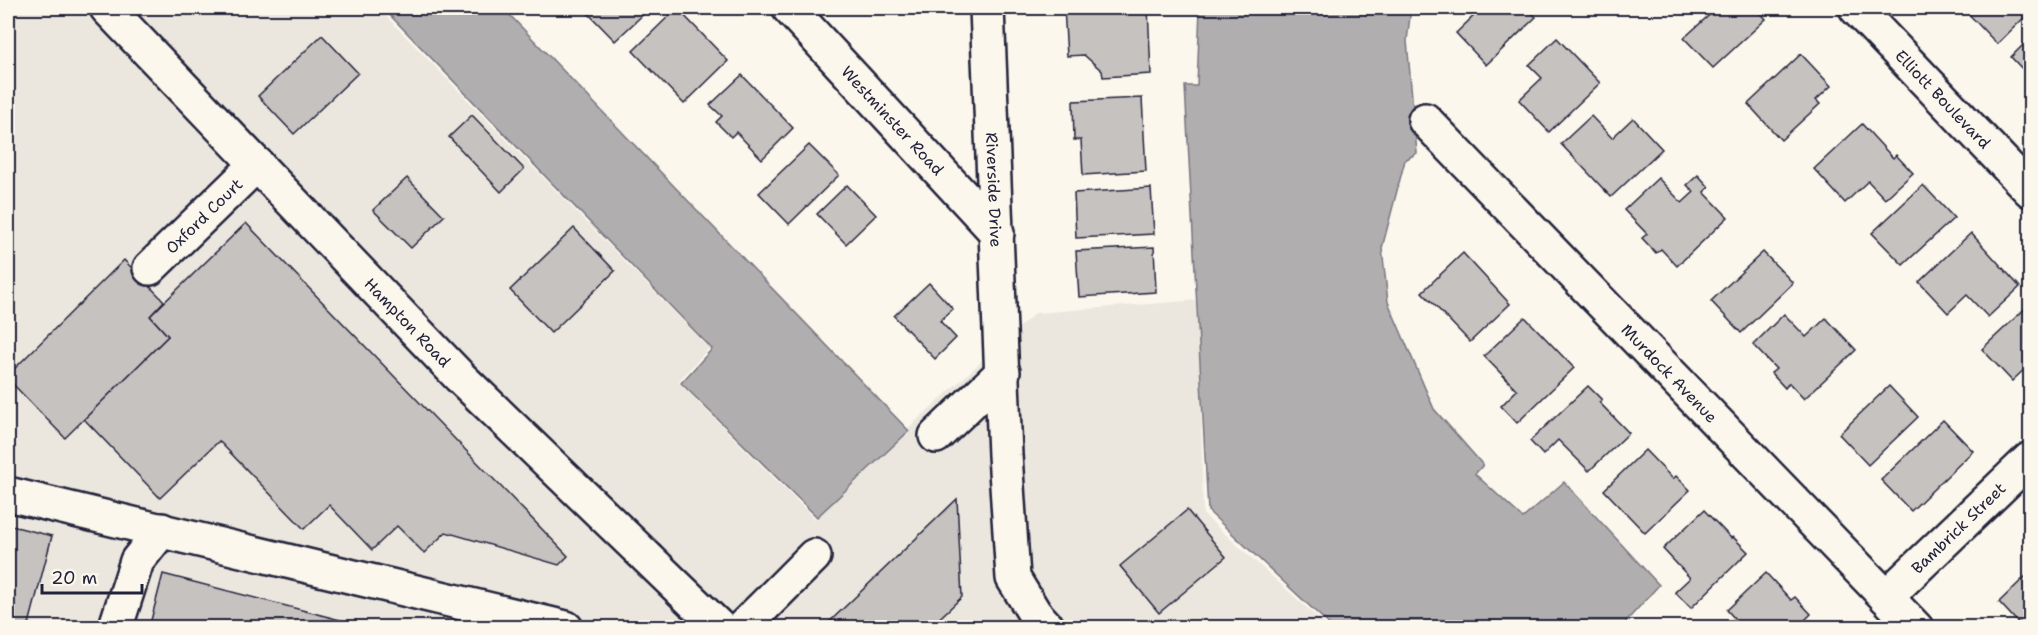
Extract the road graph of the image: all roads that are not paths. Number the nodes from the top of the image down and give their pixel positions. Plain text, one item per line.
1 (107, 8) edge
2 (789, 8) edge
3 (987, 8) edge
4 (1856, 8) edge
5 (1425, 120) dead end
6 (257, 164) junction
7 (2031, 190) edge
8 (997, 233) junction
9 (150, 267) dead end
10 (1003, 372) junction
11 (936, 436) dead end
12 (2031, 459) edge
13 (8, 494) edge
14 (162, 530) junction
15 (814, 556) dead end
16 (1886, 597) junction
17 (116, 626) dead end
18 (566, 627) edge
19 (720, 627) edge
20 (742, 627) edge
21 (1048, 627) edge
22 (1916, 627) edge

1 - 6 street, Hampton Road
2 - 8 street, Westminster Road
3 - 8 street, Riverside Drive
4 - 7 street, Elliott Boulevard
5 - 16 street, Murdock Avenue
6 - 9 street, Oxford Court
6 - 19 street, Hampton Road
8 - 10 street, Riverside Drive
10 - 11 street
10 - 21 street, Riverside Drive
12 - 16 street, Bambrick Street
13 - 14 street
14 - 17 street
14 - 18 street
15 - 20 street
16 - 22 street, Murdock Avenue

